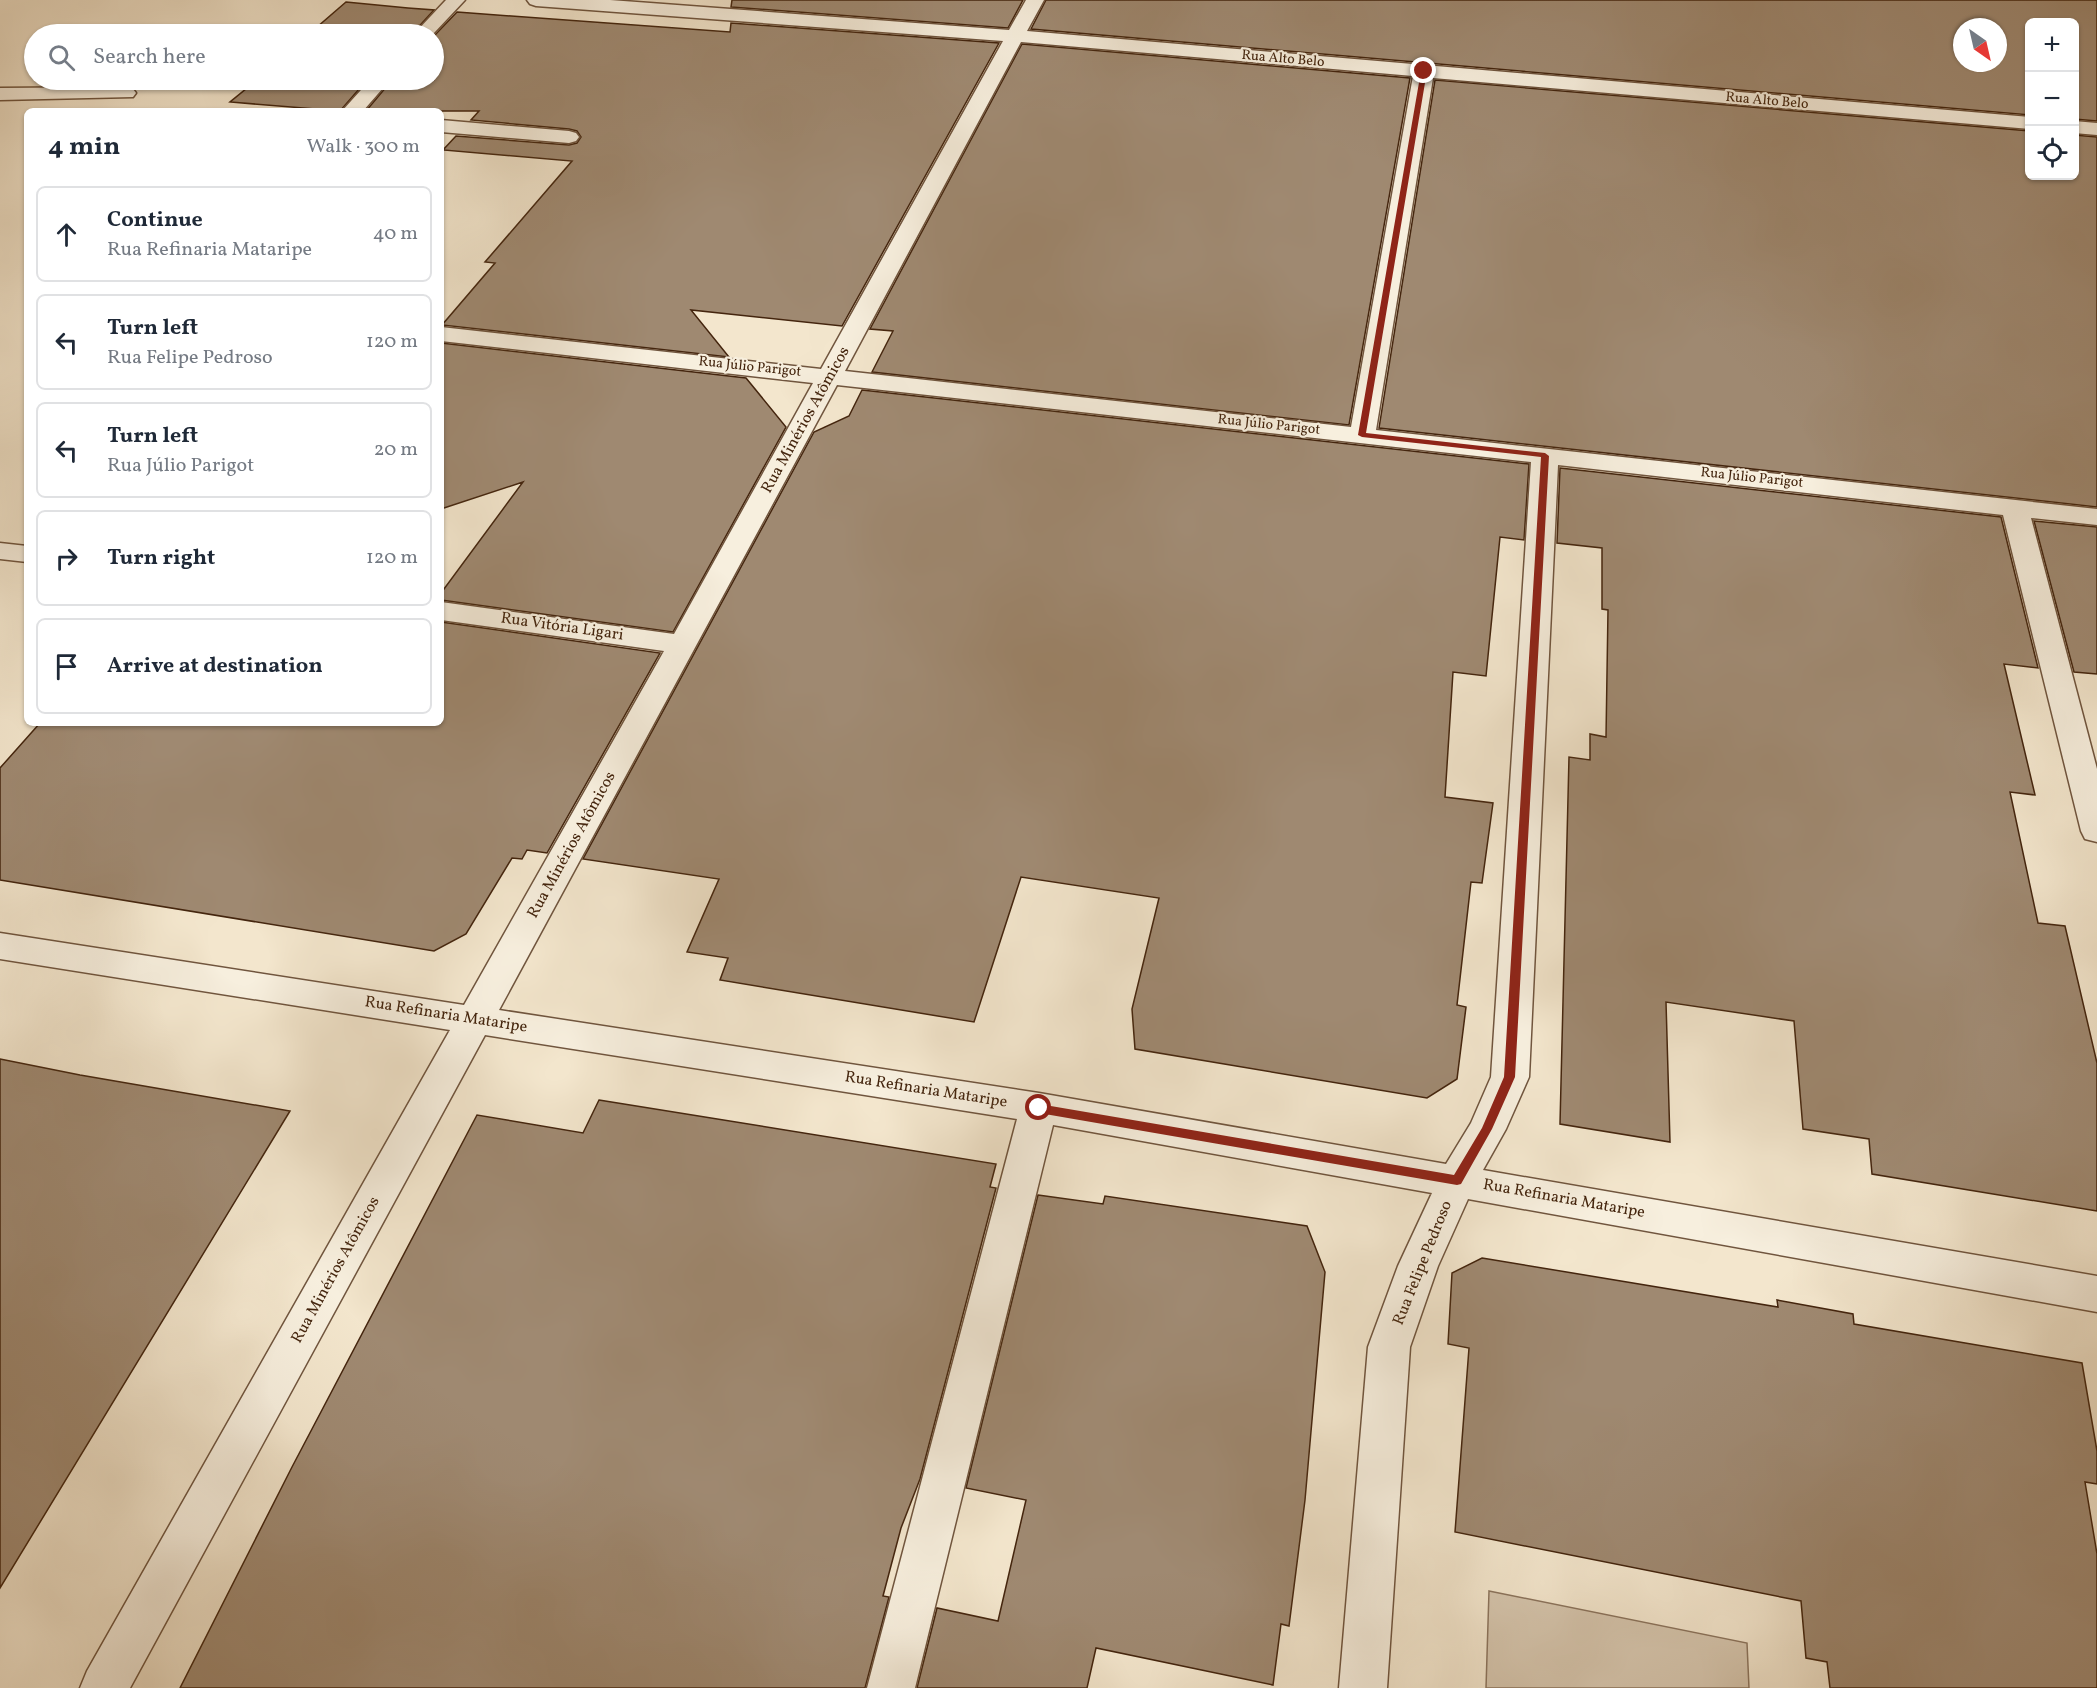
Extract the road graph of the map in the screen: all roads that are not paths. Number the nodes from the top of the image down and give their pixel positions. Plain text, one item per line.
1 (456, 0) edge
2 (536, 0) edge
3 (1035, 0) edge
4 (433, 24) edge
5 (1015, 36) junction
6 (1424, 71) junction
7 (371, 90) edge
8 (126, 93) dead end
9 (0, 94) edge
10 (355, 108) edge
11 (2025, 123) edge
12 (444, 126) edge
13 (2079, 127) edge
14 (2097, 129) edge
15 (569, 137) dead end
16 (444, 334) edge
17 (830, 376) junction
18 (1362, 435) junction
19 (1545, 456) junction
20 (2015, 508) junction
21 (2097, 518) edge
22 (444, 611) edge
23 (683, 644) junction
24 (2097, 831) edge
25 (0, 946) edge
26 (476, 1019) junction
27 (1039, 1108) junction
28 (1457, 1180) junction
29 (2097, 1294) edge
30 (104, 1688) edge
31 (891, 1688) edge
32 (1363, 1688) edge

1 - 4 street
2 - 5 street, Rua Alto Belo
3 - 5 street, Rua Minérios Atômicos
5 - 6 street, Rua Alto Belo
5 - 17 street, Rua Minérios Atômicos
6 - 11 street, Rua Alto Belo
6 - 18 street
7 - 10 street
8 - 9 street
12 - 15 street
13 - 14 street
16 - 17 street, Rua Júlio Parigot
17 - 18 street, Rua Júlio Parigot
17 - 23 street, Rua Minérios Atômicos
18 - 19 street, Rua Júlio Parigot
19 - 20 street, Rua Júlio Parigot
19 - 28 street, Rua Felipe Pedroso
20 - 21 street, Rua Júlio Parigot
20 - 24 street
22 - 23 street, Rua Vitória Ligari
23 - 26 street, Rua Minérios Atômicos
25 - 26 street, Rua Refinaria Mataripe
26 - 27 street, Rua Refinaria Mataripe
26 - 30 street, Rua Minérios Atômicos
27 - 28 street, Rua Refinaria Mataripe
27 - 31 street
28 - 29 street, Rua Refinaria Mataripe
28 - 32 street, Rua Felipe Pedroso

